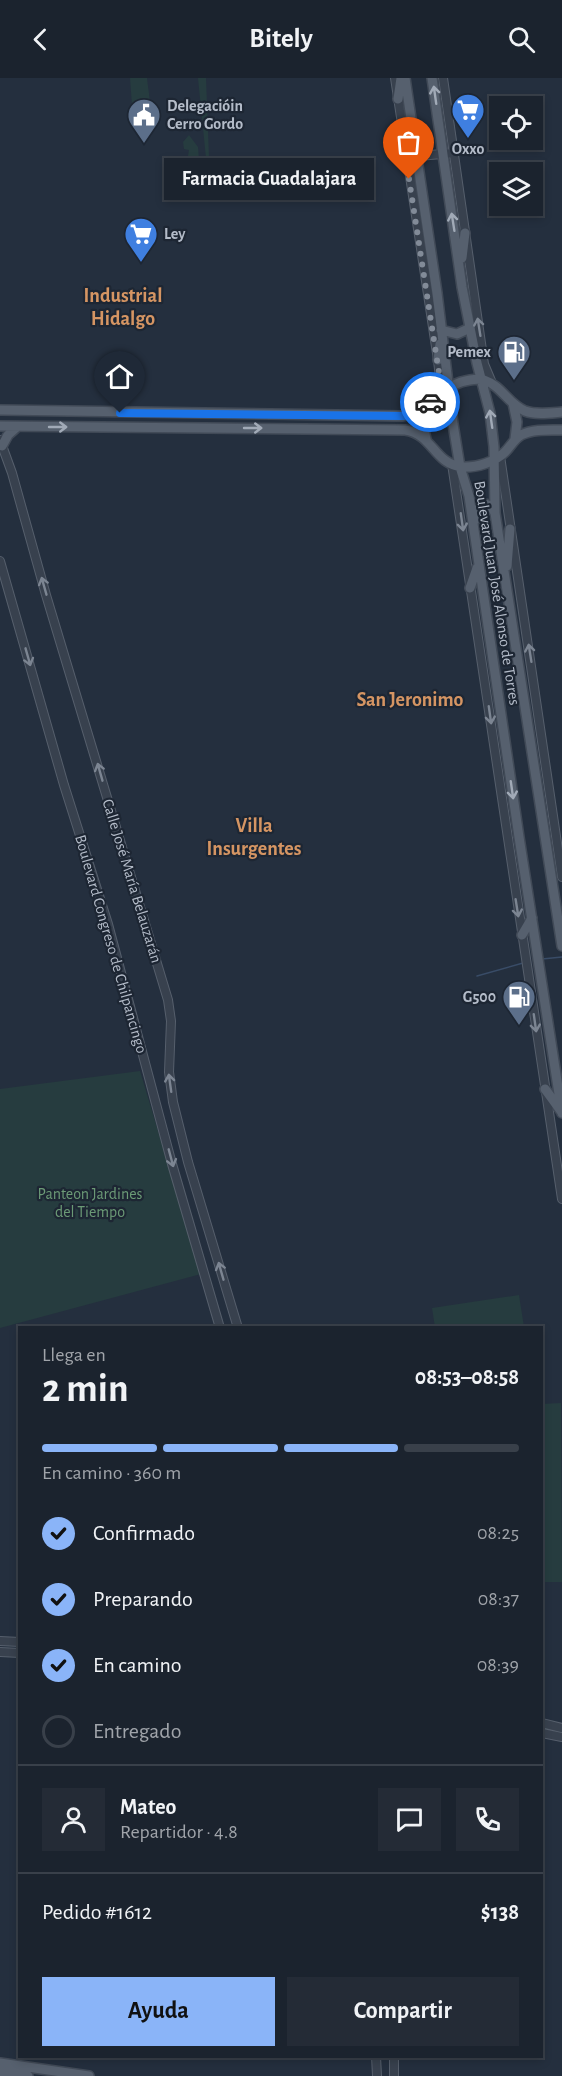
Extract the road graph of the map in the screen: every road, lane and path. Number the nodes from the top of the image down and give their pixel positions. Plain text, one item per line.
1 (395, 78) edge
2 (404, 78) edge
3 (432, 78) edge
4 (443, 78) edge
5 (398, 99) junction
6 (454, 153) junction
7 (443, 154) junction
8 (418, 156) junction
9 (406, 158) junction
10 (465, 233) junction
11 (460, 270) junction
12 (470, 328) junction
13 (441, 330) junction
14 (438, 360) junction
15 (481, 379) junction
16 (492, 383) junction
17 (448, 387) junction
18 (438, 394) junction
19 (512, 402) junction
20 (428, 407) junction
21 (0, 410) edge
22 (562, 412) edge
23 (0, 426) edge
24 (17, 427) junction
25 (562, 430) edge
26 (426, 439) junction
27 (515, 439) junction
28 (1, 443) edge
29 (497, 458) junction
30 (456, 465) junction
31 (495, 513) junction
32 (474, 529) junction
33 (510, 529) junction
34 (0, 561) edge
35 (478, 562) junction
36 (507, 583) junction
37 (470, 588) junction
38 (562, 877) edge
39 (532, 918) junction
40 (522, 935) junction
41 (562, 946) edge
42 (547, 1011) junction
43 (562, 1049) edge
44 (562, 1064) edge
45 (558, 1076) junction
46 (545, 1089) junction
47 (562, 1113) edge
48 (562, 1199) edge
49 (219, 1326) edge
50 (237, 1326) edge
51 (0, 1641) edge
52 (18, 1642) edge
53 (0, 1652) edge
54 (18, 1653) edge
55 (543, 1723) edge
56 (562, 1728) edge
57 (543, 1733) edge
58 (562, 1737) edge
59 (376, 2058) edge
60 (394, 2058) edge
61 (2, 2070) edge
62 (28, 2076) edge
63 (89, 2076) edge
64 (377, 2076) edge
65 (394, 2076) edge

1 - 5 street
2 - 5 main road
2 - 8 main road, Boulevard Juan José Alonso de Torres
7 -> 3 main road, Boulevard Juan José Alonso de Torres
4 - 6 street
5 - 9 street
6 - 7 street
6 - 10 street
7 - 8 street
11 -> 7 main road, Boulevard Juan José Alonso de Torres
8 - 9 street
8 - 13 main road, Boulevard Juan José Alonso de Torres
9 - 14 street
10 - 11 main road
16 -> 10 street
11 - 12 main road, Boulevard Juan José Alonso de Torres
12 - 13 main road
12 - 15 main road, Boulevard Juan José Alonso de Torres
13 - 14 main road
13 - 17 main road, Boulevard Juan José Alonso de Torres
14 - 18 street
15 - 16 main road
15 - 17 main road
29 -> 15 main road, Boulevard Juan José Alonso de Torres
16 - 19 main road
17 - 18 main road
17 - 30 main road, Boulevard Juan José Alonso de Torres
18 - 20 main road
19 - 22 main road
19 - 27 main road
20 - 21 main road
20 - 26 main road
23 - 24 main road
24 -> 26 main road
24 - 28 main road
25 - 27 main road
26 - 30 main road
27 - 29 main road
50 -> 28 street, Calle José María Belauzarán
29 - 30 main road
29 - 31 main road, Boulevard Juan José Alonso de Torres
29 - 33 street
30 - 32 main road, Boulevard Juan José Alonso de Torres
30 -> 37 street, Boulevard Juan José Alonso de Torres
31 - 32 main road
31 - 36 main road, Boulevard Juan José Alonso de Torres
32 - 35 main road, Boulevard Juan José Alonso de Torres
33 - 36 main road
38 -> 33 street
34 -> 49 street, Boulevard Congreso de Chilpancingo
35 - 37 main road
35 -> 39 main road, Boulevard Juan José Alonso de Torres
36 - 41 main road, Boulevard Juan José Alonso de Torres
37 -> 40 street, Boulevard Juan José Alonso de Torres
39 - 40 main road
39 - 42 main road, Boulevard Juan José Alonso de Torres
40 -> 46 street, Boulevard Juan José Alonso de Torres
42 - 43 main road
42 - 45 main road, Boulevard Juan José Alonso de Torres
44 - 45 main road
45 - 47 main road, Boulevard Juan José Alonso de Torres
46 - 47 main road
46 - 48 street, Boulevard Juan José Alonso de Torres
51 - 52 street
53 - 54 street
55 - 56 street
57 - 58 street
59 - 64 street
60 - 65 street
61 - 62 main road
61 - 63 main road

